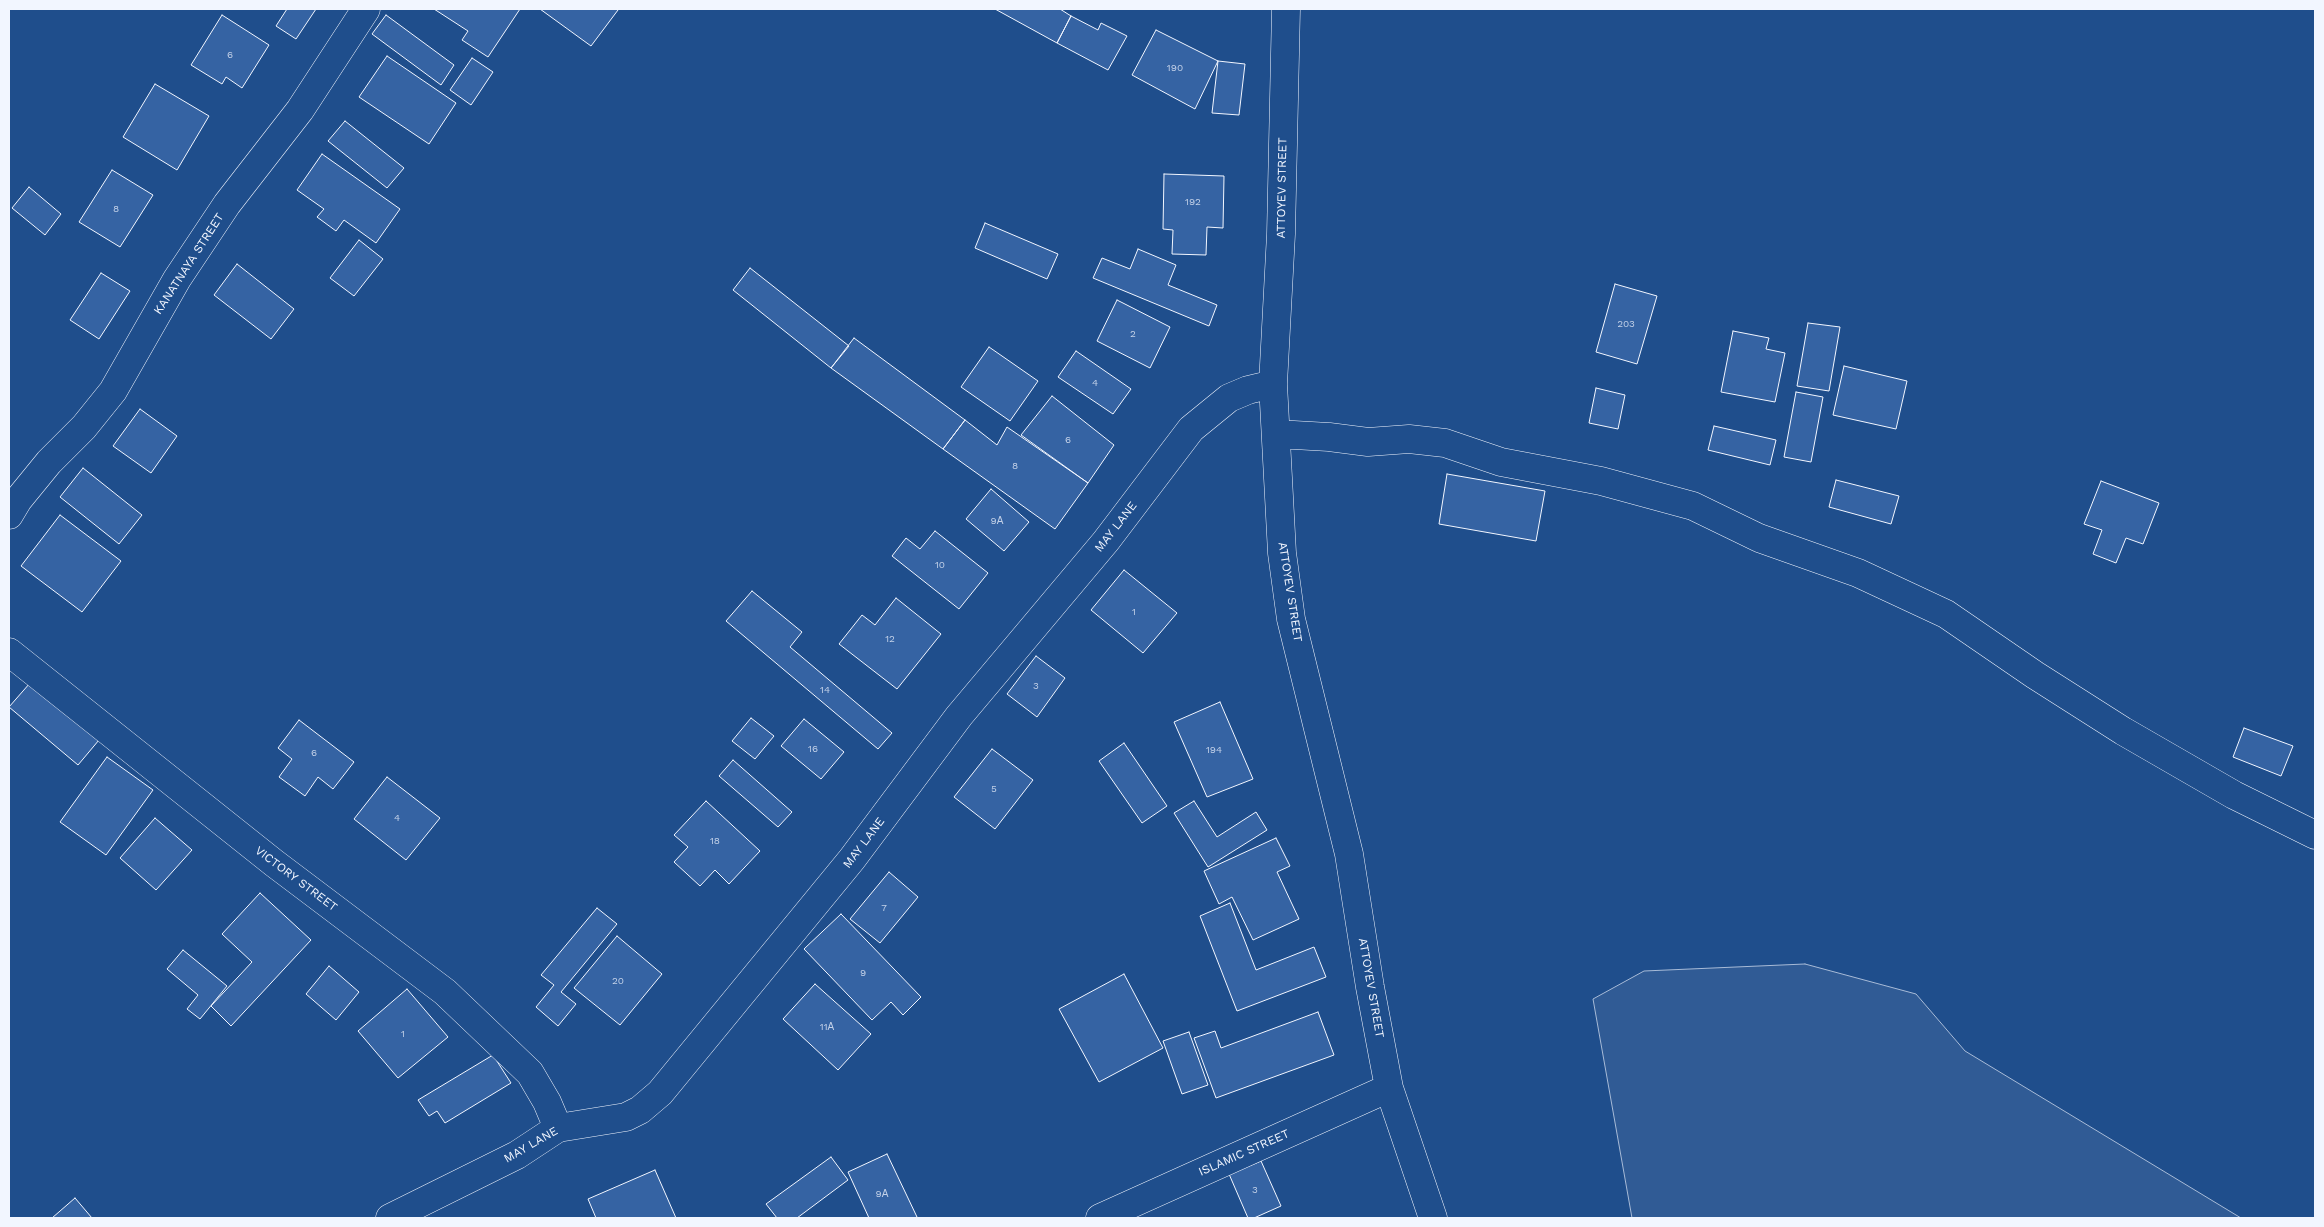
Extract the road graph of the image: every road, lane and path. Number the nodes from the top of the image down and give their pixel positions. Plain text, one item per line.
1 (366, 9) edge
2 (1286, 9) edge
3 (1273, 384) junction
4 (1276, 434) junction
5 (9, 515) edge
6 (9, 652) edge
7 (2315, 835) edge
8 (1389, 1088) junction
9 (558, 1128) junction
10 (390, 1218) edge
11 (1100, 1218) edge
12 (1432, 1218) edge

1 - 5 street, KANATNAYA STREET
2 - 3 street, ATTOYEV STREET
3 - 4 street, ATTOYEV STREET
3 - 9 street, MAY LANE
4 - 7 street
4 - 8 street, ATTOYEV STREET
6 - 9 street, VICTORY STREET
8 - 11 street, ISLAMIC STREET
8 - 12 street, ATTOYEV STREET
9 - 10 street, MAY LANE

